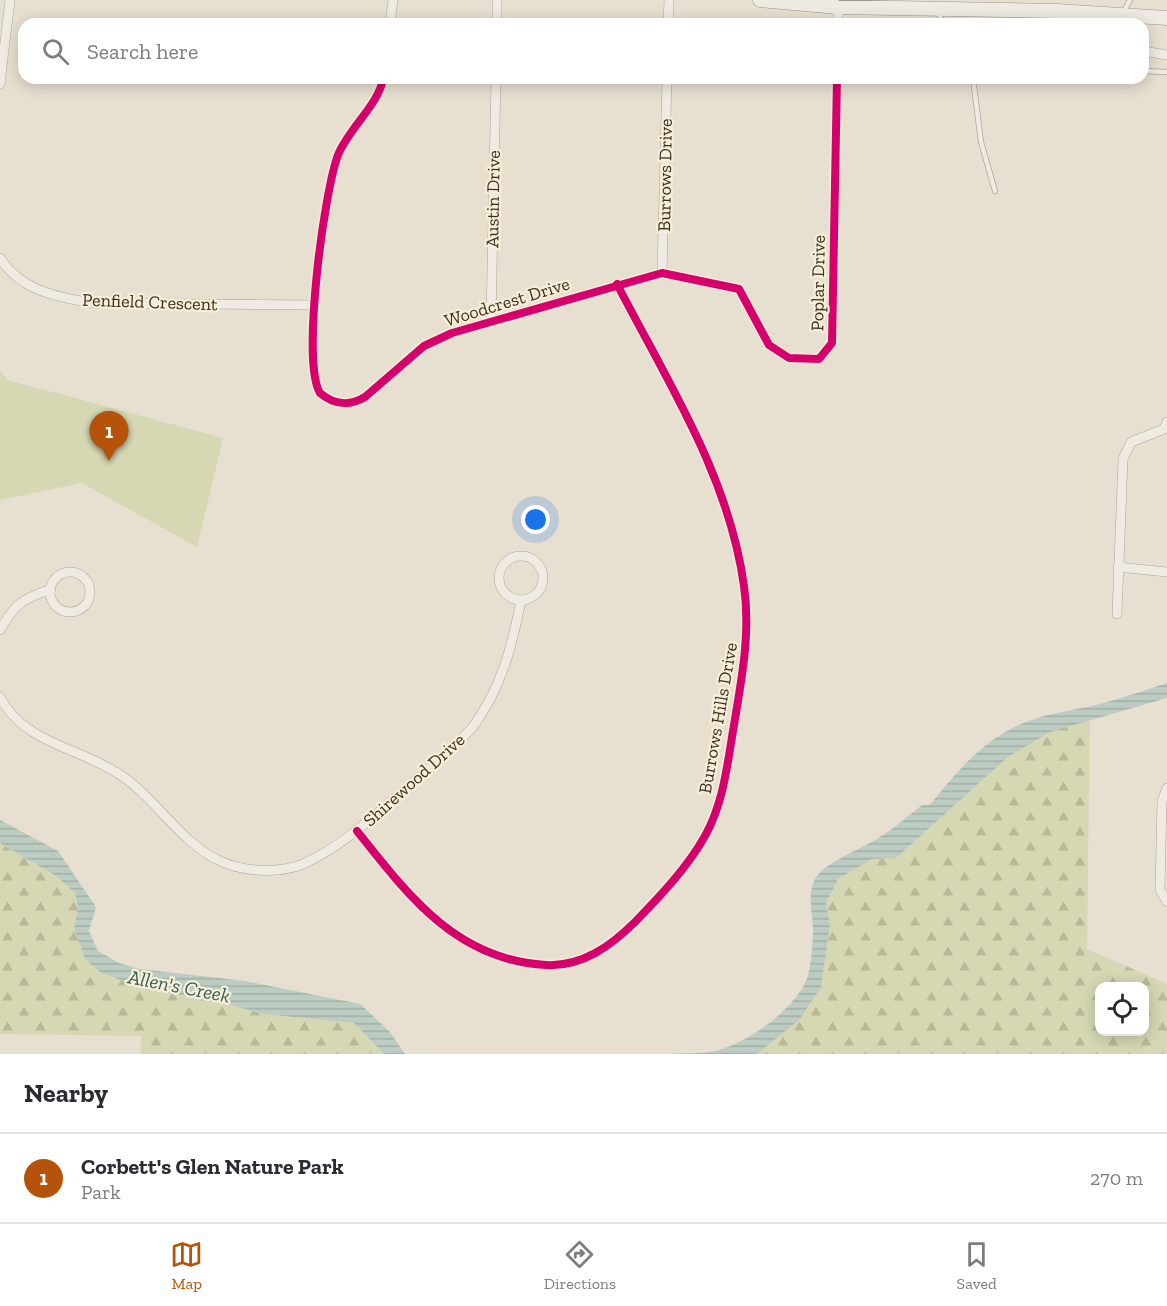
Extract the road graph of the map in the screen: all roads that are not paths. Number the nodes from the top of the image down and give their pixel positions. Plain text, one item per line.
1 (10, 0) edge
2 (393, 0) edge
3 (497, 0) edge
4 (669, 0) edge
5 (760, 0) edge
6 (1130, 0) edge
7 (838, 7) junction
8 (937, 10) junction
9 (1122, 14) junction
10 (391, 18) edge
11 (497, 18) edge
12 (668, 18) edge
13 (838, 18) edge
14 (941, 18) edge
15 (1057, 18) edge
16 (1167, 18) edge
17 (1149, 52) edge
18 (1167, 55) edge
19 (1149, 71) edge
20 (1167, 72) edge
21 (0, 84) edge
22 (383, 84) edge
23 (496, 84) edge
24 (667, 84) edge
25 (837, 84) edge
26 (974, 84) edge
27 (995, 191) dead end
28 (0, 258) edge
29 (662, 273) junction
30 (617, 284) junction
31 (314, 305) junction
32 (491, 319) junction
33 (1167, 422) edge
34 (1118, 567) junction
35 (1167, 572) edge
36 (51, 588) junction
37 (521, 600) junction
38 (1117, 614) dead end
39 (0, 630) edge
40 (0, 697) edge
41 (1167, 788) edge
42 (357, 831) junction
43 (1167, 902) edge

1 - 21 street
2 - 10 street
3 - 11 street
4 - 12 street
5 - 7 main road
6 - 9 lane
7 - 8 main road
7 - 13 street
8 - 14 lane
8 - 15 main road
9 - 15 main road
9 - 16 main road
17 - 18 street
19 - 20 lane
22 - 31 street, Woodcrest Drive
23 - 32 street, Austin Drive
24 - 29 street, Burrows Drive
25 - 29 street, Poplar Drive
26 - 27 lane
28 - 31 street, Penfield Crescent
29 - 30 street, Woodcrest Drive
30 - 32 street, Woodcrest Drive
30 - 42 street, Burrows Hills Drive
31 - 32 street, Woodcrest Drive
33 - 34 street
34 - 35 street
34 - 38 street
36 - 36 street
36 - 39 street
37 - 37 street
37 - 42 street, Shirewood Drive
40 - 42 street, Shirewood Drive
41 - 43 street

